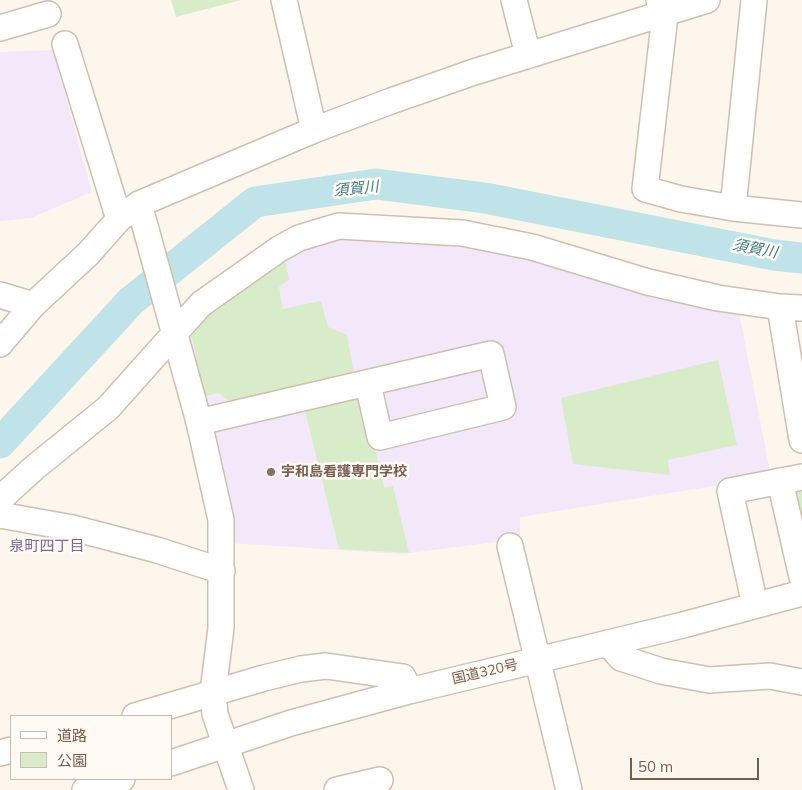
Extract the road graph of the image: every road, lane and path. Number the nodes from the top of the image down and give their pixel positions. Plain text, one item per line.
1 (284, 0) edge
2 (514, 0) edge
3 (707, 0) edge
4 (754, 0) edge
5 (661, 7) edge
6 (48, 14) dead end
7 (0, 28) edge
8 (64, 44) dead end
9 (528, 55) junction
10 (314, 130) junction
11 (733, 208) junction
12 (141, 214) junction
13 (802, 215) edge
14 (119, 219) junction
15 (0, 295) edge
16 (33, 305) junction
17 (791, 307) edge
18 (174, 328) junction
19 (0, 344) edge
20 (368, 384) junction
21 (199, 422) junction
22 (802, 440) edge
23 (791, 479) edge
24 (0, 499) edge
25 (0, 515) edge
26 (510, 546) dead end
27 (222, 571) junction
28 (802, 577) edge
29 (802, 594) edge
30 (755, 606) junction
31 (608, 643) junction
32 (539, 660) junction
33 (802, 682) edge
34 (409, 691) junction
35 (213, 692) junction
36 (138, 715) edge
37 (226, 746) junction
38 (172, 763) edge
39 (118, 780) edge
40 (380, 780) dead end
41 (89, 787) edge
42 (241, 790) edge
43 (337, 790) edge
44 (569, 790) edge

1 - 10 street
2 - 9 street
3 - 5 street
4 - 11 street
5 - 9 street
5 - 11 street
6 - 7 street
8 - 14 street
9 - 10 street
10 - 12 street
11 - 13 street
12 - 14 street
12 - 18 street
14 - 16 street
15 - 16 street
16 - 19 street
17 - 18 street
17 - 22 street
18 - 21 street
18 - 24 street
20 - 20 street
20 - 21 street
21 - 27 street
23 - 28 street
23 - 30 street
25 - 27 street
26 - 32 street
27 - 35 street
29 - 30 street, 国道320号
30 - 31 street, 国道320号
31 - 32 street, 国道320号
31 - 33 street
32 - 34 street, 国道320号
32 - 44 street
34 - 35 street
34 - 37 street, 国道320号
35 - 36 street
35 - 37 street
37 - 38 street, 国道320号
37 - 42 street
39 - 41 street
40 - 43 street

